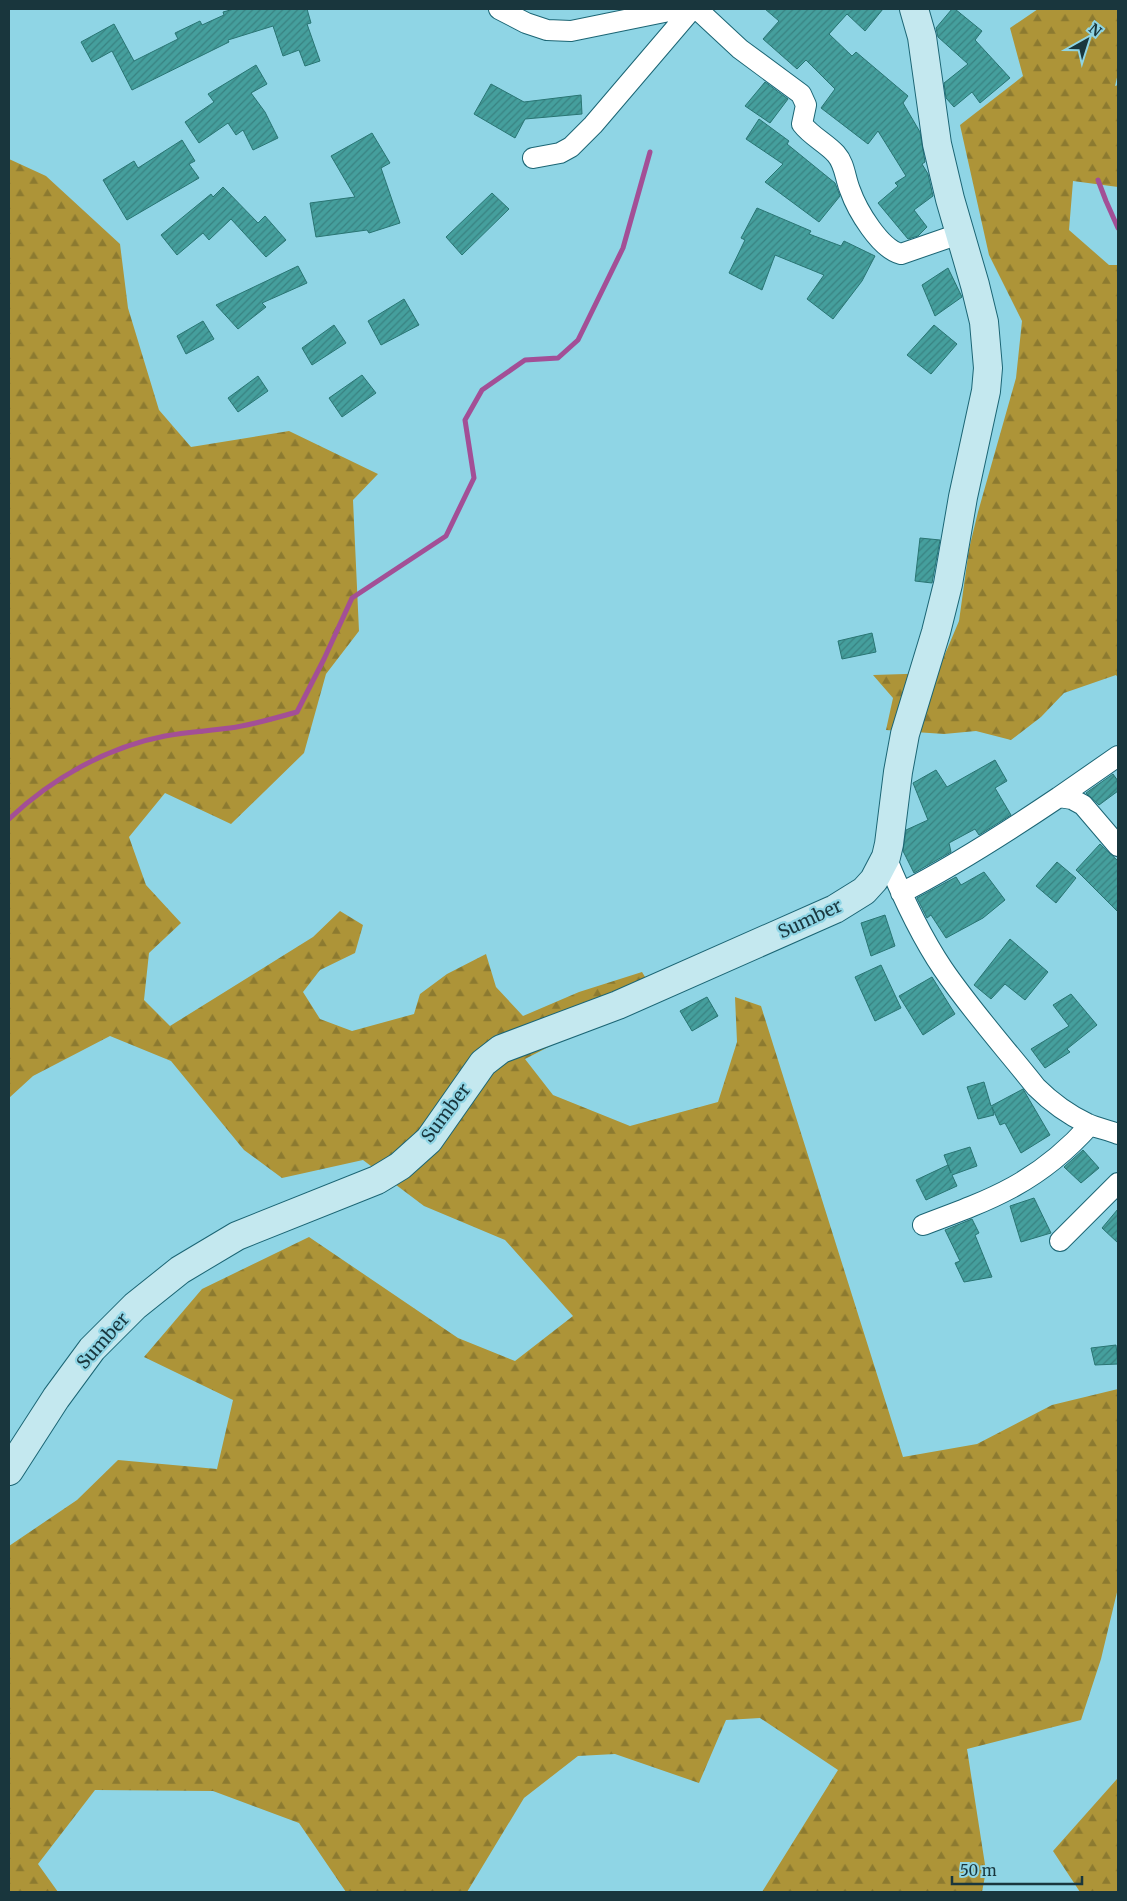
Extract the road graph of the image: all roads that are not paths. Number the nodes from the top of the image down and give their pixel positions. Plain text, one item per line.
1 (499, 9) edge
2 (614, 9) edge
3 (678, 9) edge
4 (692, 9) edge
5 (697, 9) edge
6 (914, 9) edge
7 (592, 26) junction
8 (533, 158) dead end
9 (959, 234) junction
10 (1118, 756) edge
11 (1059, 798) junction
12 (1118, 846) edge
13 (886, 857) junction
14 (901, 893) junction
15 (1090, 1125) junction
16 (1118, 1134) edge
17 (1118, 1183) edge
18 (923, 1225) dead end
19 (1060, 1242) dead end
20 (9, 1471) edge

1 - 7 street
2 - 7 street
3 - 7 street
4 - 8 street
5 - 9 street
6 - 9 street, Sumber
9 - 13 street, Sumber
10 - 11 street
11 - 12 street
11 - 14 street
13 - 14 street
13 - 20 street, Sumber
14 - 15 street
15 - 16 street
15 - 18 street
17 - 19 street

